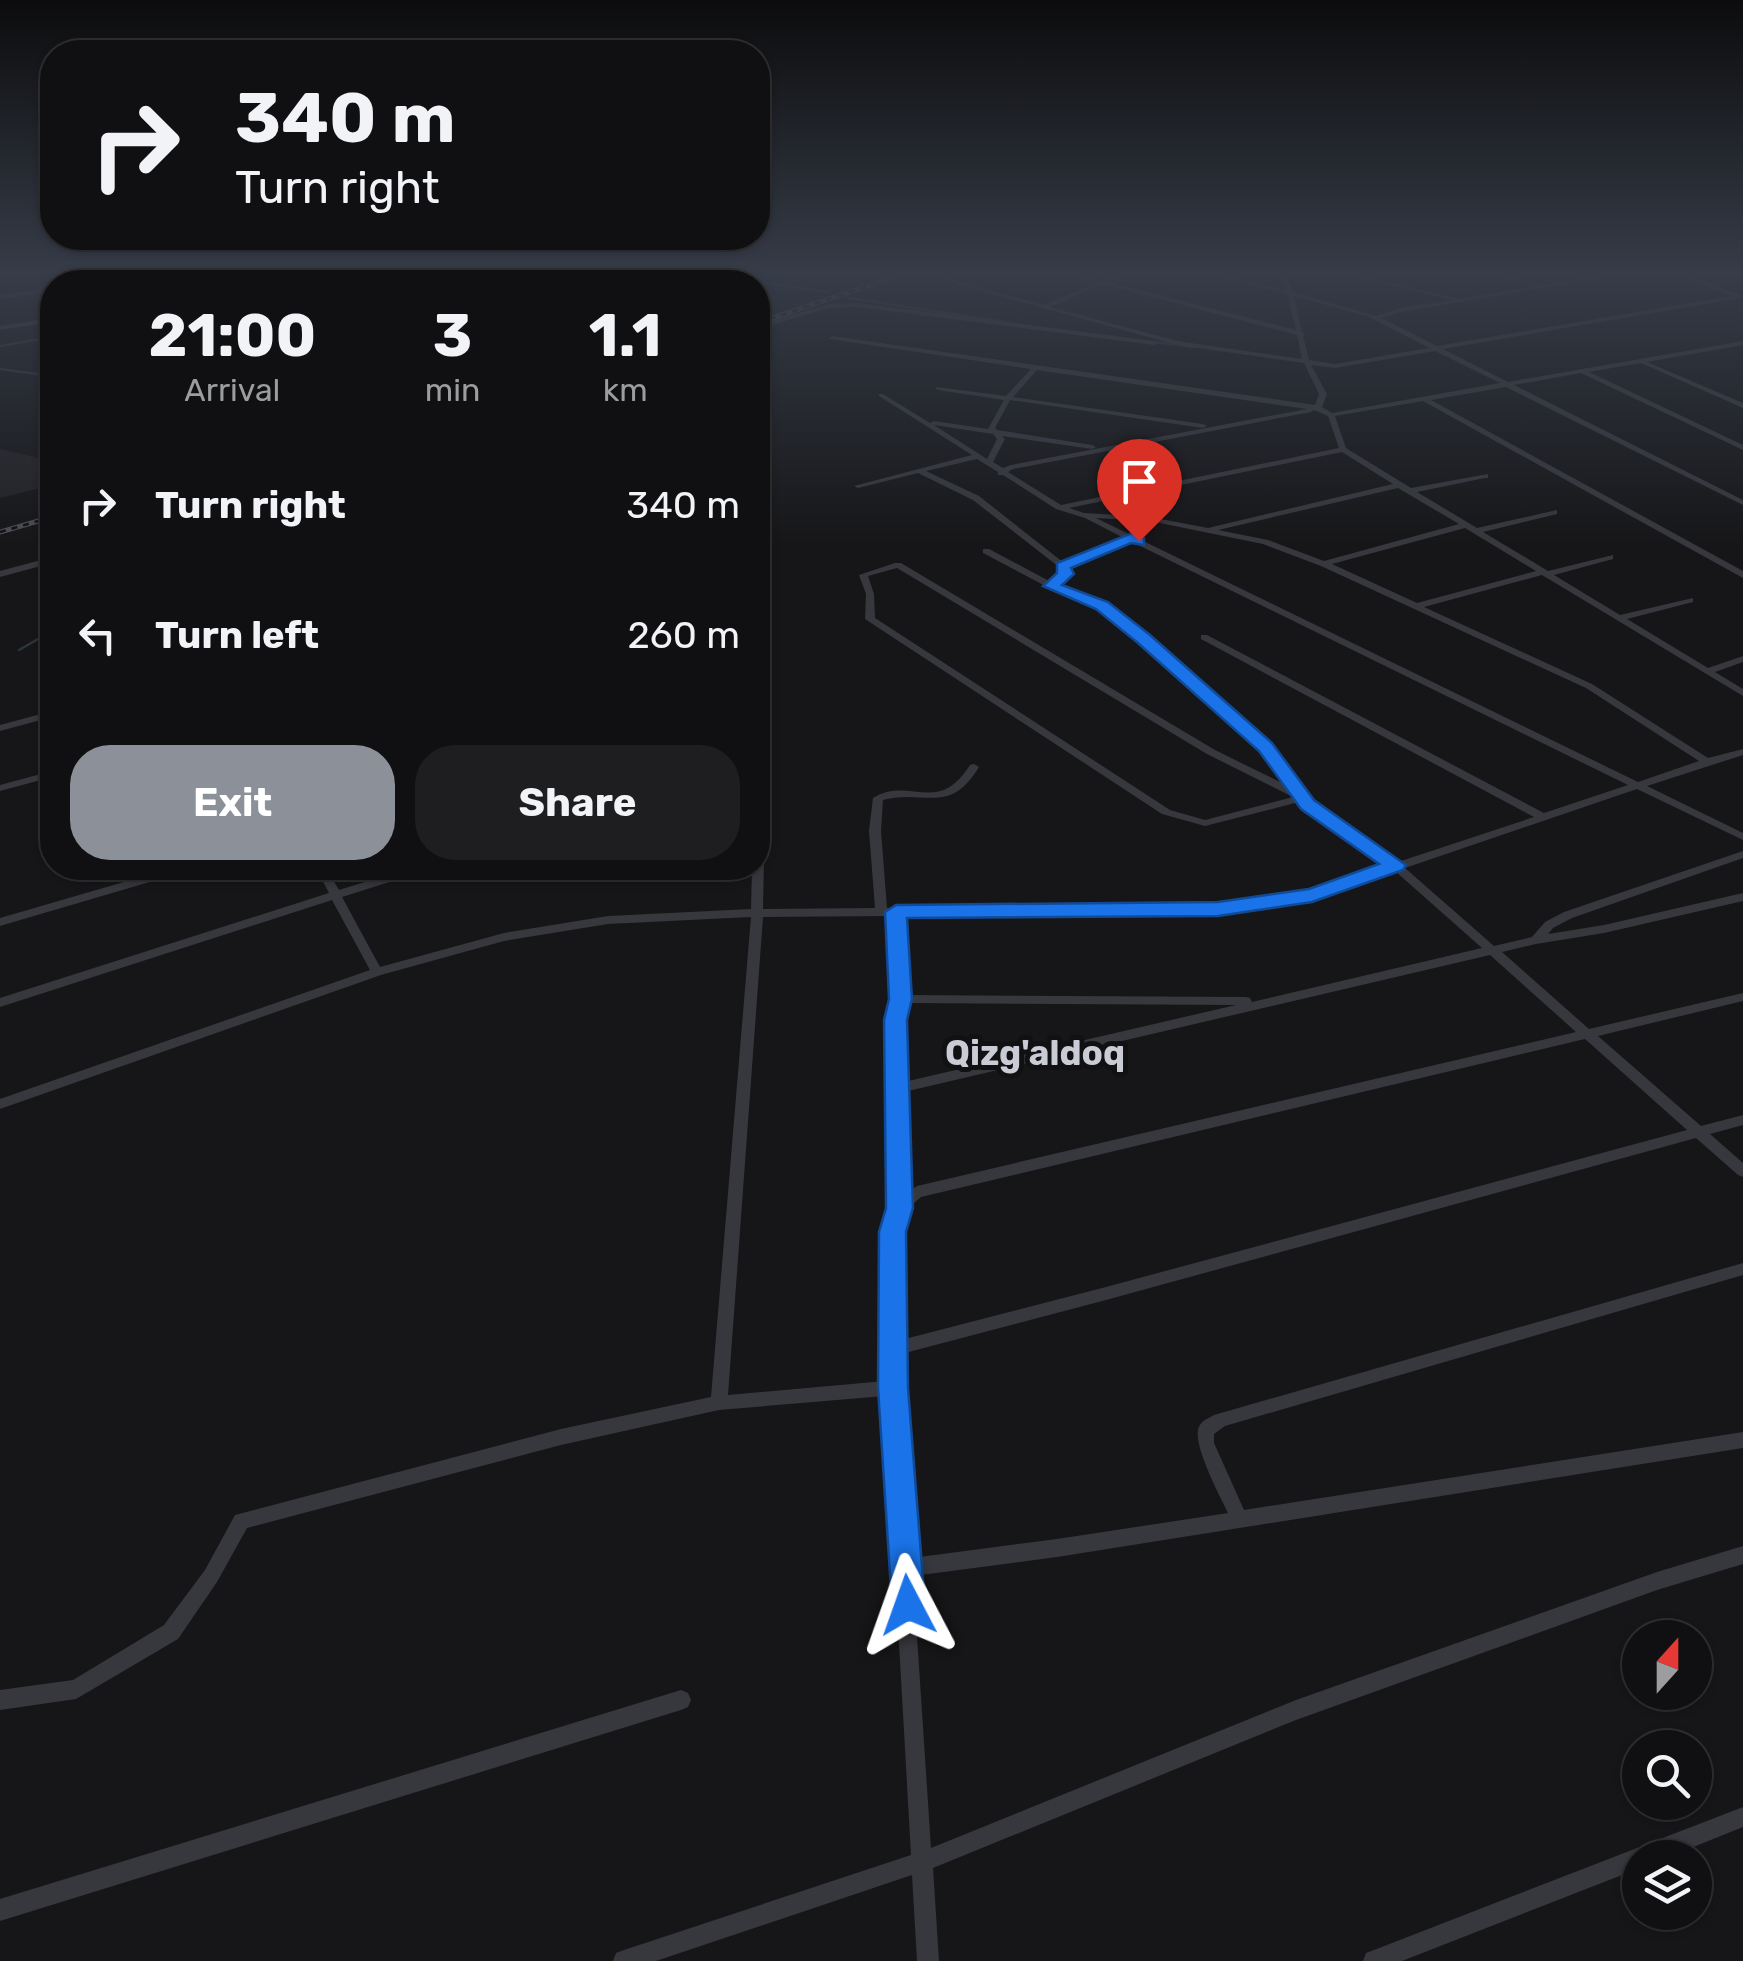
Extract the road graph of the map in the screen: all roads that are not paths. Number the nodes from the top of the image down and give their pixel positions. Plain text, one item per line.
1 (1307, 362) edge
2 (997, 363) edge
3 (1311, 363) edge
4 (1355, 363) edge
5 (1461, 363) edge
6 (1639, 363) edge
7 (1643, 363) edge
8 (1034, 368) junction
9 (1584, 372) junction
10 (1507, 386) junction
11 (938, 388) dead end
12 (881, 395) dead end
13 (1008, 398) junction
14 (1426, 400) junction
15 (1743, 406) edge
16 (1318, 408) junction
17 (1330, 415) junction
18 (926, 422) junction
19 (1216, 428) junction
20 (994, 431) junction
21 (1342, 448) junction
22 (1743, 448) edge
23 (1104, 449) junction
24 (978, 456) junction
25 (989, 463) junction
26 (918, 471) junction
27 (1001, 473) junction
28 (1485, 476) dead end
29 (1399, 485) junction
30 (858, 486) dead end
31 (1410, 491) junction
32 (1743, 503) edge
33 (1059, 507) junction
34 (1554, 512) dead end
35 (1083, 514) junction
36 (1471, 528) junction
37 (1208, 530) junction
38 (1132, 538) junction
39 (986, 551) dead end
40 (1610, 557) dead end
41 (40, 563) edge
42 (1324, 564) junction
43 (1062, 566) junction
44 (1545, 573) junction
45 (0, 574) edge
46 (1743, 575) edge
47 (1052, 586) junction
48 (1690, 600) dead end
49 (1415, 607) junction
50 (1619, 618) junction
51 (1204, 637) dead end
52 (1743, 660) edge
53 (1706, 670) junction
54 (1743, 692) edge
55 (40, 717) edge
56 (0, 728) edge
57 (1737, 753) edge
58 (1707, 762) junction
59 (1743, 763) edge
60 (974, 767) dead end
61 (40, 777) edge
62 (1635, 785) junction
63 (0, 788) edge
64 (1303, 798) junction
65 (1541, 816) junction
66 (1743, 837) edge
67 (1743, 854) edge
68 (1395, 865) junction
69 (142, 880) edge
70 (327, 880) edge
71 (379, 880) edge
72 (758, 880) edge
73 (334, 893) junction
74 (1743, 898) edge
75 (880, 911) junction
76 (896, 912) junction
77 (757, 913) junction
78 (0, 922) edge
79 (1536, 940) junction
80 (1494, 950) junction
81 (376, 972) junction
82 (1743, 998) edge
83 (900, 999) junction
84 (1264, 1002) junction
85 (0, 1003) edge
86 (1590, 1034) junction
87 (899, 1088) junction
88 (0, 1104) edge
89 (1743, 1120) edge
90 (1699, 1131) junction
91 (1743, 1171) edge
92 (900, 1208) junction
93 (1743, 1269) edge
94 (893, 1350) junction
95 (893, 1388) junction
96 (719, 1403) junction
97 (1743, 1440) edge
98 (1239, 1518) junction
99 (1743, 1554) edge
100 (906, 1568) junction
101 (0, 1700) edge
102 (680, 1700) dead end
103 (1743, 1817) edge
104 (924, 1861) junction
105 (0, 1910) edge
106 (624, 1961) edge
107 (928, 1961) edge
108 (1374, 1961) edge

1 - 16 street
2 - 8 street
3 - 4 street
5 - 10 street
6 - 9 street
7 - 15 street
8 - 13 street
8 - 16 street
9 - 10 street
9 - 22 street
10 - 14 street
10 - 32 street
11 - 13 street
12 - 18 street
13 - 19 street
13 - 20 street
14 - 17 street
14 - 46 street
16 - 17 street
16 - 19 street
17 - 21 street
18 - 20 street
18 - 24 street
19 - 23 street
20 - 23 street
20 - 25 street
21 - 29 street
21 - 33 street
23 - 27 street
24 - 25 street
24 - 26 street
25 - 27 street
26 - 30 street
26 - 43 street
27 - 33 street
28 - 31 street
29 - 31 street
29 - 37 street
31 - 36 street
33 - 35 street
34 - 36 street
35 - 37 street
35 - 38 street
36 - 42 street
36 - 44 street
37 - 42 street
38 - 43 street
38 - 62 street
39 - 47 street
40 - 44 street
41 - 45 street
42 - 49 street
43 - 47 street
44 - 49 street
44 - 50 street
47 - 64 street
48 - 50 street
49 - 58 street
50 - 53 street
51 - 65 street
52 - 53 street
53 - 54 street
55 - 56 street
57 - 58 street
57 - 59 street
58 - 62 street
60 - 75 street
61 - 63 street
62 - 65 street
62 - 66 street
64 - 64 street
64 - 68 street
65 - 68 street
67 - 79 street
68 - 76 street
68 - 80 street
69 - 78 street
70 - 73 street
71 - 73 street
72 - 77 street
73 - 81 street
73 - 85 street
74 - 79 street
75 - 76 street
75 - 77 street
76 - 83 street
77 - 81 street
77 - 96 street
79 - 80 street
80 - 84 street
80 - 86 street
81 - 88 street
82 - 86 street
83 - 84 street
83 - 87 street
84 - 87 street
86 - 90 street
86 - 92 street
87 - 92 street
89 - 90 street
90 - 91 street
90 - 94 street
92 - 94 street
93 - 98 street
94 - 95 street
95 - 96 street
95 - 100 street
96 - 101 street
97 - 98 street
98 - 100 street
99 - 104 street
100 - 104 street
102 - 105 street
103 - 108 street
104 - 106 street
104 - 107 street

